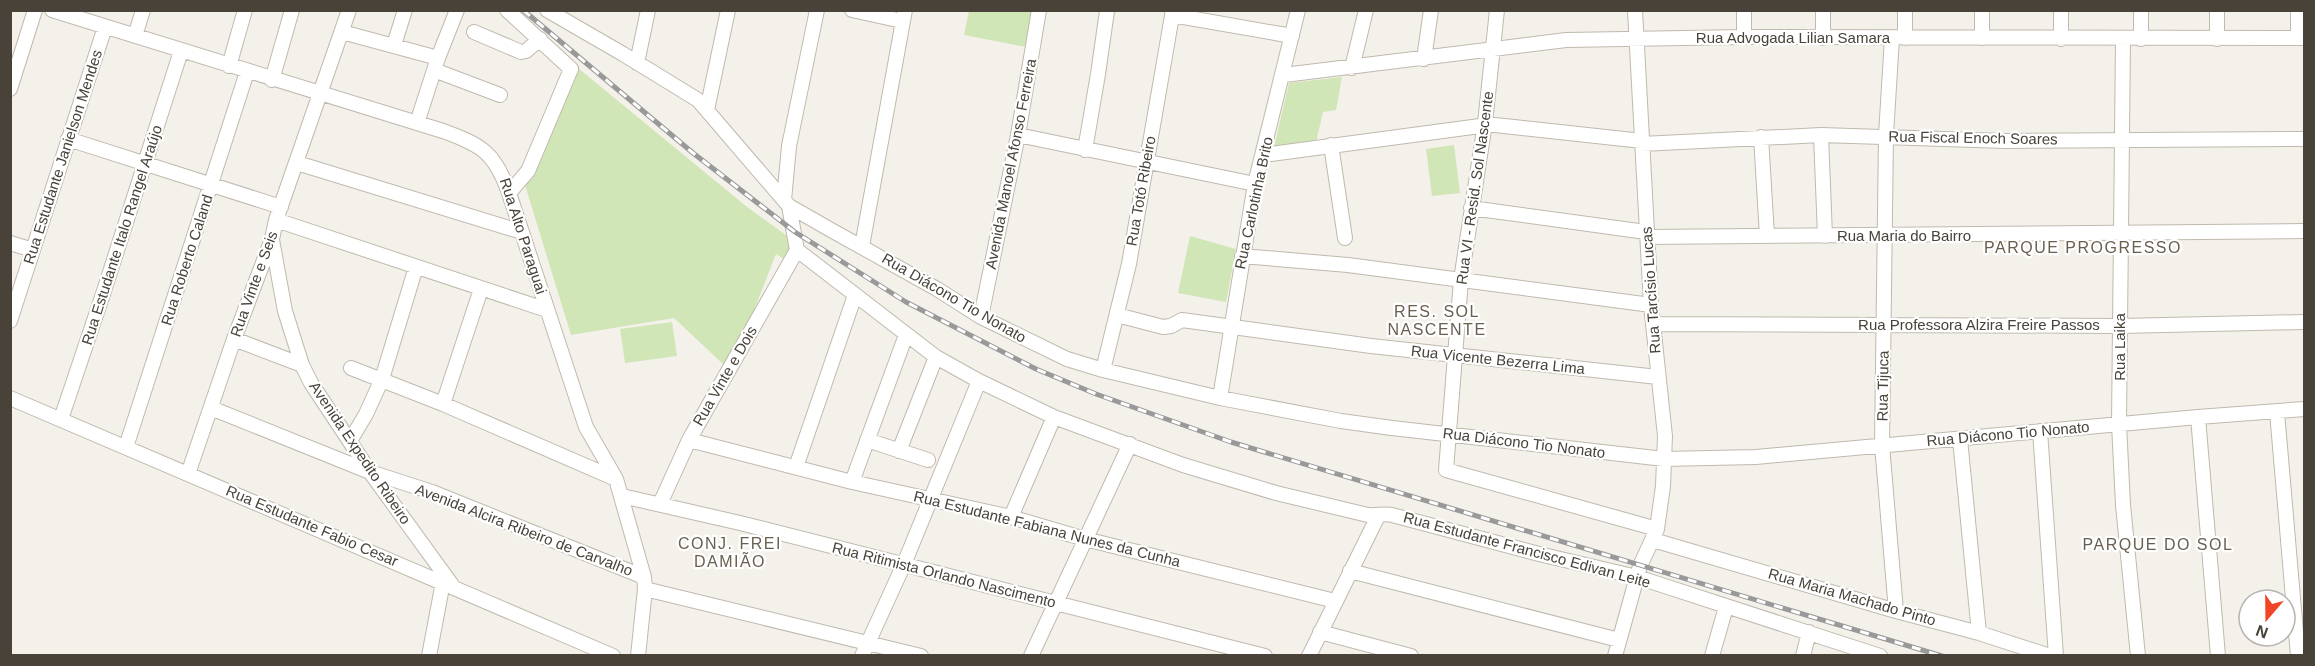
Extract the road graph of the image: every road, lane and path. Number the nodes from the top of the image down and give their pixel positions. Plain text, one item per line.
1 (35, 10) edge
2 (52, 10) edge
3 (143, 10) edge
4 (245, 10) edge
5 (292, 10) edge
6 (349, 10) edge
7 (405, 10) edge
8 (457, 10) edge
9 (507, 10) edge
10 (648, 10) edge
11 (729, 10) edge
12 (817, 10) edge
13 (852, 10) edge
14 (1039, 10) edge
15 (1107, 10) edge
16 (1299, 10) edge
17 (1366, 10) edge
18 (1431, 10) edge
19 (1497, 10) edge
20 (1635, 10) edge
21 (1744, 10) edge
22 (1823, 10) edge
23 (1905, 10) edge
24 (1982, 10) edge
25 (2061, 10) edge
26 (2141, 10) edge
27 (2217, 10) edge
28 (2298, 10) edge
29 (552, 12) edge
30 (1173, 13) edge
31 (903, 16) edge
32 (105, 27) junction
33 (342, 32) junction
34 (474, 32) dead end
35 (135, 36) junction
36 (1293, 36) junction
37 (1744, 38) junction
38 (1823, 38) junction
39 (1899, 38) junction
40 (1982, 38) junction
41 (2301, 38) edge
42 (540, 39) junction
43 (1638, 39) junction
44 (2061, 39) junction
45 (2123, 39) junction
46 (2141, 39) junction
47 (2217, 39) junction
48 (394, 45) junction
49 (1492, 50) junction
50 (181, 51) junction
51 (1424, 59) junction
52 (637, 63) junction
53 (436, 64) junction
54 (229, 66) junction
55 (1352, 68) junction
56 (247, 72) junction
57 (1284, 75) junction
58 (272, 80) junction
59 (10, 88) edge
60 (319, 94) junction
61 (500, 95) dead end
62 (707, 110) junction
63 (417, 123) junction
64 (1484, 124) junction
65 (1018, 135) junction
66 (1821, 135) junction
67 (1886, 135) junction
68 (1761, 137) junction
69 (68, 139) junction
70 (2123, 139) junction
71 (2304, 139) edge
72 (1642, 142) junction
73 (1331, 146) junction
74 (1085, 150) junction
75 (1263, 155) junction
76 (1147, 162) junction
77 (297, 163) junction
78 (145, 165) junction
79 (1255, 184) junction
80 (211, 185) junction
81 (509, 193) junction
82 (787, 203) junction
83 (1471, 208) junction
84 (278, 214) junction
85 (2304, 231) edge
86 (522, 232) junction
87 (1646, 234) junction
88 (2120, 234) junction
89 (1767, 236) junction
90 (1825, 236) junction
91 (1884, 236) junction
92 (1345, 238) dead end
93 (272, 239) junction
94 (10, 243) edge
95 (862, 246) junction
96 (33, 250) junction
97 (797, 250) junction
98 (1242, 256) junction
99 (416, 267) junction
100 (1461, 280) junction
101 (481, 289) junction
102 (855, 295) junction
103 (1651, 305) junction
104 (547, 310) junction
105 (1117, 315) junction
106 (981, 317) junction
107 (10, 321) edge
108 (2304, 322) edge
109 (1653, 324) junction
110 (1884, 324) junction
111 (2120, 326) junction
112 (1230, 327) junction
113 (906, 335) junction
114 (234, 339) junction
115 (1456, 356) junction
116 (936, 357) junction
117 (302, 365) junction
118 (351, 368) dead end
119 (1102, 370) junction
120 (1658, 377) junction
121 (382, 379) junction
122 (979, 381) junction
123 (10, 398) edge
124 (1220, 398) junction
125 (443, 404) junction
126 (210, 408) junction
127 (2304, 410) edge
128 (2277, 412) junction
129 (1054, 417) junction
130 (2198, 417) junction
131 (61, 419) junction
132 (2119, 424) junction
133 (2040, 431) junction
134 (1449, 435) junction
135 (1960, 439) junction
136 (689, 440) junction
137 (350, 441) junction
138 (867, 441) junction
139 (1130, 444) junction
140 (1882, 446) junction
141 (126, 447) junction
142 (899, 451) junction
143 (1664, 459) junction
144 (928, 460) dead end
145 (796, 467) junction
146 (1446, 470) joint
147 (370, 472) junction
148 (188, 474) junction
149 (616, 479) junction
150 (852, 482) junction
151 (622, 496) junction
152 (931, 499) junction
153 (660, 504) junction
154 (1378, 516) junction
155 (1011, 517) junction
156 (1655, 535) junction
157 (1085, 538) junction
158 (904, 564) junction
159 (1350, 571) junction
160 (1638, 572) junction
161 (644, 583) junction
162 (448, 584) junction
163 (1335, 601) junction
164 (1055, 603) junction
165 (1726, 607) junction
166 (1896, 611) junction
167 (1320, 632) junction
168 (1809, 632) junction
169 (1978, 633) junction
170 (1619, 640) junction
171 (864, 649) edge
172 (429, 656) edge
173 (613, 656) edge
174 (638, 656) edge
175 (921, 656) edge
176 (1031, 656) edge
177 (1265, 656) edge
178 (1309, 656) edge
179 (1411, 656) edge
180 (1615, 656) edge
181 (1712, 656) edge
182 (1803, 656) edge
183 (1880, 656) edge
184 (2050, 656) edge
185 (2056, 656) edge
186 (2138, 656) edge
187 (2218, 656) edge
188 (2298, 656) edge

1 - 59 street
2 - 32 street, Rua Alto Paraguai
3 - 35 street
4 - 54 street
5 - 58 street
6 - 33 street, Rua Vinte e Seis
7 - 48 street
8 - 53 street
9 - 42 street
10 - 52 street
11 - 62 street
12 - 82 street
13 - 31 street
14 - 65 street, Avenida Manoel Afonso Ferreira
15 - 74 street
16 - 36 street, Rua Carlotinha Brito
17 - 55 street
18 - 51 street
19 - 49 street, Rua VI - Resid. Sol Nascente
20 - 43 street, Rua Tarcísio Lucas
21 - 37 street
22 - 38 street
23 - 39 street, Rua Tijuca
24 - 40 street
25 - 44 street
26 - 46 street
27 - 47 street
28 - 41 street
29 - 52 street, Rua Diácono Tio Nonato
30 - 36 street
30 - 76 street, Rua Totó Ribeiro
31 - 95 street
32 - 35 street, Rua Alto Paraguai
32 - 69 street, Rua Estudante Janielson Mendes
33 - 48 street
33 - 60 street, Rua Vinte e Seis
34 - 42 street
35 - 50 street, Rua Alto Paraguai
36 - 57 street, Rua Carlotinha Brito
37 - 38 street, Rua Advogada Lilian Samara
37 - 43 street, Rua Advogada Lilian Samara
38 - 39 street, Rua Advogada Lilian Samara
39 - 40 street, Rua Advogada Lilian Samara
39 - 67 street, Rua Tijuca
40 - 44 street, Rua Advogada Lilian Samara
41 - 47 street, Rua Advogada Lilian Samara
42 - 81 street
43 - 49 street, Rua Advogada Lilian Samara
43 - 72 street, Rua Tarcísio Lucas
44 - 45 street, Rua Advogada Lilian Samara
45 - 46 street, Rua Advogada Lilian Samara
45 - 70 street, Rua Laika
46 - 47 street, Rua Advogada Lilian Samara
48 - 53 street
49 - 51 street, Rua Advogada Lilian Samara
49 - 64 street, Rua VI - Resid. Sol Nascente
50 - 54 street, Rua Alto Paraguai
50 - 78 street, Rua Estudante Italo Rangel Araújo
51 - 55 street, Rua Advogada Lilian Samara
52 - 62 street, Rua Diácono Tio Nonato
53 - 61 street
53 - 63 street
54 - 56 street, Rua Alto Paraguai
55 - 57 street, Rua Advogada Lilian Samara
56 - 58 street, Rua Alto Paraguai
56 - 80 street, Rua Roberto Caland
57 - 75 street, Rua Carlotinha Brito
58 - 60 street, Rua Alto Paraguai
60 - 63 street, Rua Alto Paraguai
60 - 77 street, Rua Vinte e Seis
62 - 82 street, Rua Diácono Tio Nonato
63 - 81 street, Rua Alto Paraguai
64 - 72 street, Rua Fiscal Enoch Soares
64 - 73 street, Rua Fiscal Enoch Soares
64 - 83 street, Rua VI - Resid. Sol Nascente
65 - 74 street
65 - 106 street, Avenida Manoel Afonso Ferreira
66 - 67 street, Rua Fiscal Enoch Soares
66 - 68 street, Rua Fiscal Enoch Soares
66 - 90 street
67 - 70 street, Rua Fiscal Enoch Soares
67 - 91 street, Rua Tijuca
68 - 72 street, Rua Fiscal Enoch Soares
68 - 89 street
69 - 78 street
69 - 96 street, Rua Estudante Janielson Mendes
70 - 71 street, Rua Fiscal Enoch Soares
70 - 88 street, Rua Laika
72 - 87 street, Rua Tarcísio Lucas
73 - 75 street, Rua Fiscal Enoch Soares
73 - 92 street
74 - 76 street
75 - 79 street, Rua Carlotinha Brito
76 - 79 street
76 - 105 street, Rua Totó Ribeiro
77 - 84 street, Rua Vinte e Seis
77 - 86 street
78 - 80 street
78 - 131 street, Rua Estudante Italo Rangel Araújo
79 - 98 street, Rua Carlotinha Brito
80 - 84 street
80 - 141 street, Rua Roberto Caland
81 - 86 street, Rua Alto Paraguai
82 - 95 street, Rua Diácono Tio Nonato
82 - 97 street, Rua Diácono Tio Nonato
83 - 87 street, Rua Maria do Bairro
83 - 100 street, Rua VI - Resid. Sol Nascente
84 - 93 street, Rua Vinte e Seis
84 - 99 street
85 - 88 street, Rua Maria do Bairro
86 - 104 street, Rua Alto Paraguai
87 - 89 street, Rua Maria do Bairro
87 - 103 street, Rua Tarcísio Lucas
88 - 91 street, Rua Maria do Bairro
88 - 111 street, Rua Laika
89 - 90 street, Rua Maria do Bairro
90 - 91 street, Rua Maria do Bairro
91 - 110 street, Rua Tijuca
93 - 114 street, Rua Vinte e Seis
93 - 117 street, Avenida Expedito Ribeiro
94 - 96 street
95 - 106 street, Rua Diácono Tio Nonato
96 - 107 street, Rua Estudante Janielson Mendes
97 - 102 street, Rua Estudante Francisco Edivan Leite
97 - 136 street, Rua Vinte e Dois
98 - 100 street
98 - 112 street, Rua Carlotinha Brito
99 - 101 street
99 - 121 street
100 - 103 street
100 - 115 street, Rua VI - Resid. Sol Nascente
101 - 104 street
101 - 125 street
102 - 113 street, Rua Estudante Francisco Edivan Leite
102 - 145 street
103 - 109 street, Rua Tarcísio Lucas
104 - 149 street, Rua Alto Paraguai
105 - 112 street, Rua Vicente Bezerra Lima
105 - 119 street, Rua Totó Ribeiro
106 - 119 street, Rua Diácono Tio Nonato
108 - 111 street, Rua Professora Alzira Freire Passos
109 - 110 street, Rua Professora Alzira Freire Passos
109 - 120 street, Rua Tarcísio Lucas
110 - 111 street, Rua Professora Alzira Freire Passos
110 - 140 street, Rua Tijuca
111 - 132 street, Rua Laika
112 - 115 street, Rua Vicente Bezerra Lima
112 - 124 street, Rua Carlotinha Brito
113 - 116 street, Rua Estudante Francisco Edivan Leite
113 - 138 street
114 - 117 street
114 - 126 street, Rua Vinte e Seis
115 - 120 street, Rua Vicente Bezerra Lima
115 - 134 street, Rua VI - Resid. Sol Nascente
116 - 122 street, Rua Estudante Francisco Edivan Leite
116 - 142 street
117 - 137 street, Avenida Expedito Ribeiro
118 - 121 street
119 - 124 street, Rua Diácono Tio Nonato
120 - 143 street, Rua Tarcísio Lucas
121 - 125 street
121 - 137 street
122 - 129 street, Rua Estudante Francisco Edivan Leite
122 - 152 street
123 - 131 street, Rua Estudante Fabio Cesar
124 - 134 street, Rua Diácono Tio Nonato
125 - 149 street
126 - 147 street, Avenida Alcira Ribeiro de Carvalho
126 - 148 street, Rua Vinte e Seis
127 - 128 street, Rua Diácono Tio Nonato
128 - 130 street, Rua Diácono Tio Nonato
128 - 188 street
129 - 139 street, Rua Estudante Francisco Edivan Leite
129 - 155 street
130 - 132 street, Rua Diácono Tio Nonato
130 - 187 street
131 - 141 street, Rua Estudante Fabio Cesar
132 - 133 street, Rua Diácono Tio Nonato
132 - 186 street, Rua Laika
133 - 135 street, Rua Diácono Tio Nonato
133 - 185 street
134 - 143 street, Rua Diácono Tio Nonato
134 - 146 street, Rua VI - Resid. Sol Nascente
135 - 140 street, Rua Diácono Tio Nonato
135 - 169 street
136 - 145 street, Rua Estudante Fabiana Nunes da Cunha
136 - 153 street, Rua Vinte e Dois
137 - 147 street, Avenida Expedito Ribeiro
138 - 142 street
138 - 150 street
139 - 154 street, Rua Estudante Francisco Edivan Leite
139 - 157 street
140 - 143 street, Rua Diácono Tio Nonato
140 - 166 street, Rua Tijuca
141 - 148 street, Rua Estudante Fabio Cesar
142 - 144 street
143 - 156 street, Rua Tarcísio Lucas
145 - 150 street, Rua Estudante Fabiana Nunes da Cunha
146 - 156 street, Rua Maria Machado Pinto
147 - 161 street, Avenida Alcira Ribeiro de Carvalho
147 - 162 street, Avenida Expedito Ribeiro
148 - 162 street, Rua Estudante Fabio Cesar
149 - 151 street, Rua Alto Paraguai
150 - 152 street, Rua Estudante Fabiana Nunes da Cunha
151 - 153 street, Rua Ritimista Orlando Nascimento
151 - 161 street, Rua Alto Paraguai
152 - 155 street, Rua Estudante Fabiana Nunes da Cunha
152 - 158 street
153 - 158 street, Rua Ritimista Orlando Nascimento
154 - 159 street
154 - 160 street, Rua Estudante Francisco Edivan Leite
155 - 157 street, Rua Estudante Fabiana Nunes da Cunha
156 - 160 street, Rua Tarcísio Lucas
156 - 166 street, Rua Maria Machado Pinto
157 - 163 street, Rua Estudante Fabiana Nunes da Cunha
157 - 164 street
158 - 164 street, Rua Ritimista Orlando Nascimento
158 - 171 street
159 - 163 street
159 - 170 street
160 - 165 street, Rua Estudante Francisco Edivan Leite
160 - 170 street, Rua Tarcísio Lucas
161 - 171 street, Avenida Alcira Ribeiro de Carvalho
161 - 174 street, Rua Alto Paraguai
162 - 172 street
162 - 173 street, Rua Estudante Fabio Cesar
163 - 167 street
164 - 176 street
164 - 177 street, Rua Ritimista Orlando Nascimento
165 - 168 street, Rua Estudante Francisco Edivan Leite
165 - 181 street
166 - 169 street, Rua Maria Machado Pinto
167 - 178 street
167 - 179 street
168 - 182 street
168 - 183 street, Rua Estudante Francisco Edivan Leite
169 - 184 street, Rua Maria Machado Pinto
170 - 180 street, Rua Tarcísio Lucas
171 - 175 street, Avenida Alcira Ribeiro de Carvalho

